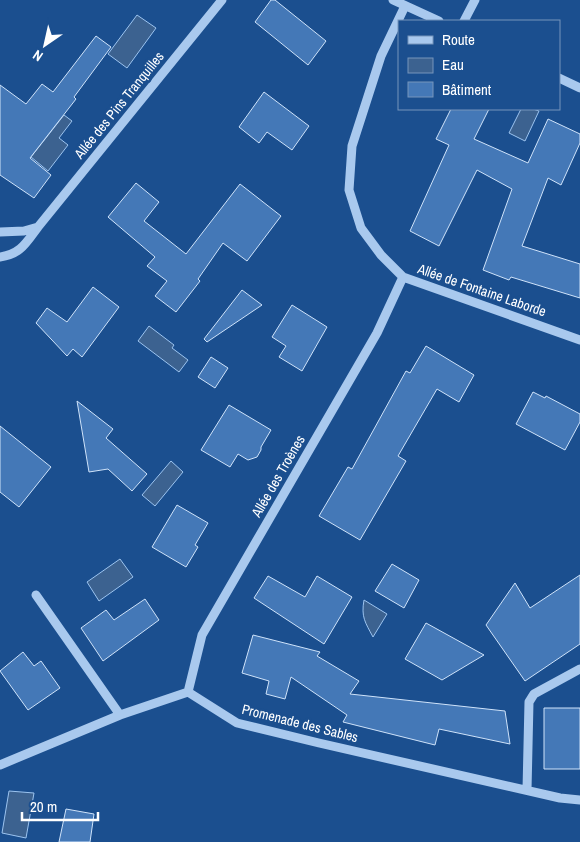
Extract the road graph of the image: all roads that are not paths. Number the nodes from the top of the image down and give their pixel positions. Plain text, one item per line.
1 (222, 0) edge
2 (393, 0) edge
3 (475, 0) edge
4 (405, 6) junction
5 (398, 20) edge
6 (437, 20) edge
7 (465, 20) edge
8 (398, 21) edge
9 (560, 78) edge
10 (580, 88) edge
11 (38, 226) junction
12 (0, 232) edge
13 (0, 257) edge
14 (403, 277) junction
15 (580, 340) edge
16 (36, 595) dead end
17 (580, 669) edge
18 (188, 692) junction
19 (120, 715) junction
20 (0, 765) edge
21 (527, 790) junction
22 (580, 800) edge

1 - 11 street, Allée des Pins Tranquilles
2 - 4 street
3 - 7 street
4 - 5 street, Allée de Fontaine Laborde
4 - 6 street
8 - 14 street, Allée de Fontaine Laborde
9 - 10 street
11 - 12 street
11 - 13 street, Allée des Pins Tranquilles
14 - 15 street, Allée de Fontaine Laborde
14 - 18 street, Allée des Troènes
16 - 19 street
17 - 21 street
18 - 19 street
18 - 21 street, Promenade des Sables
19 - 20 street
21 - 22 street, Promenade des Sables

